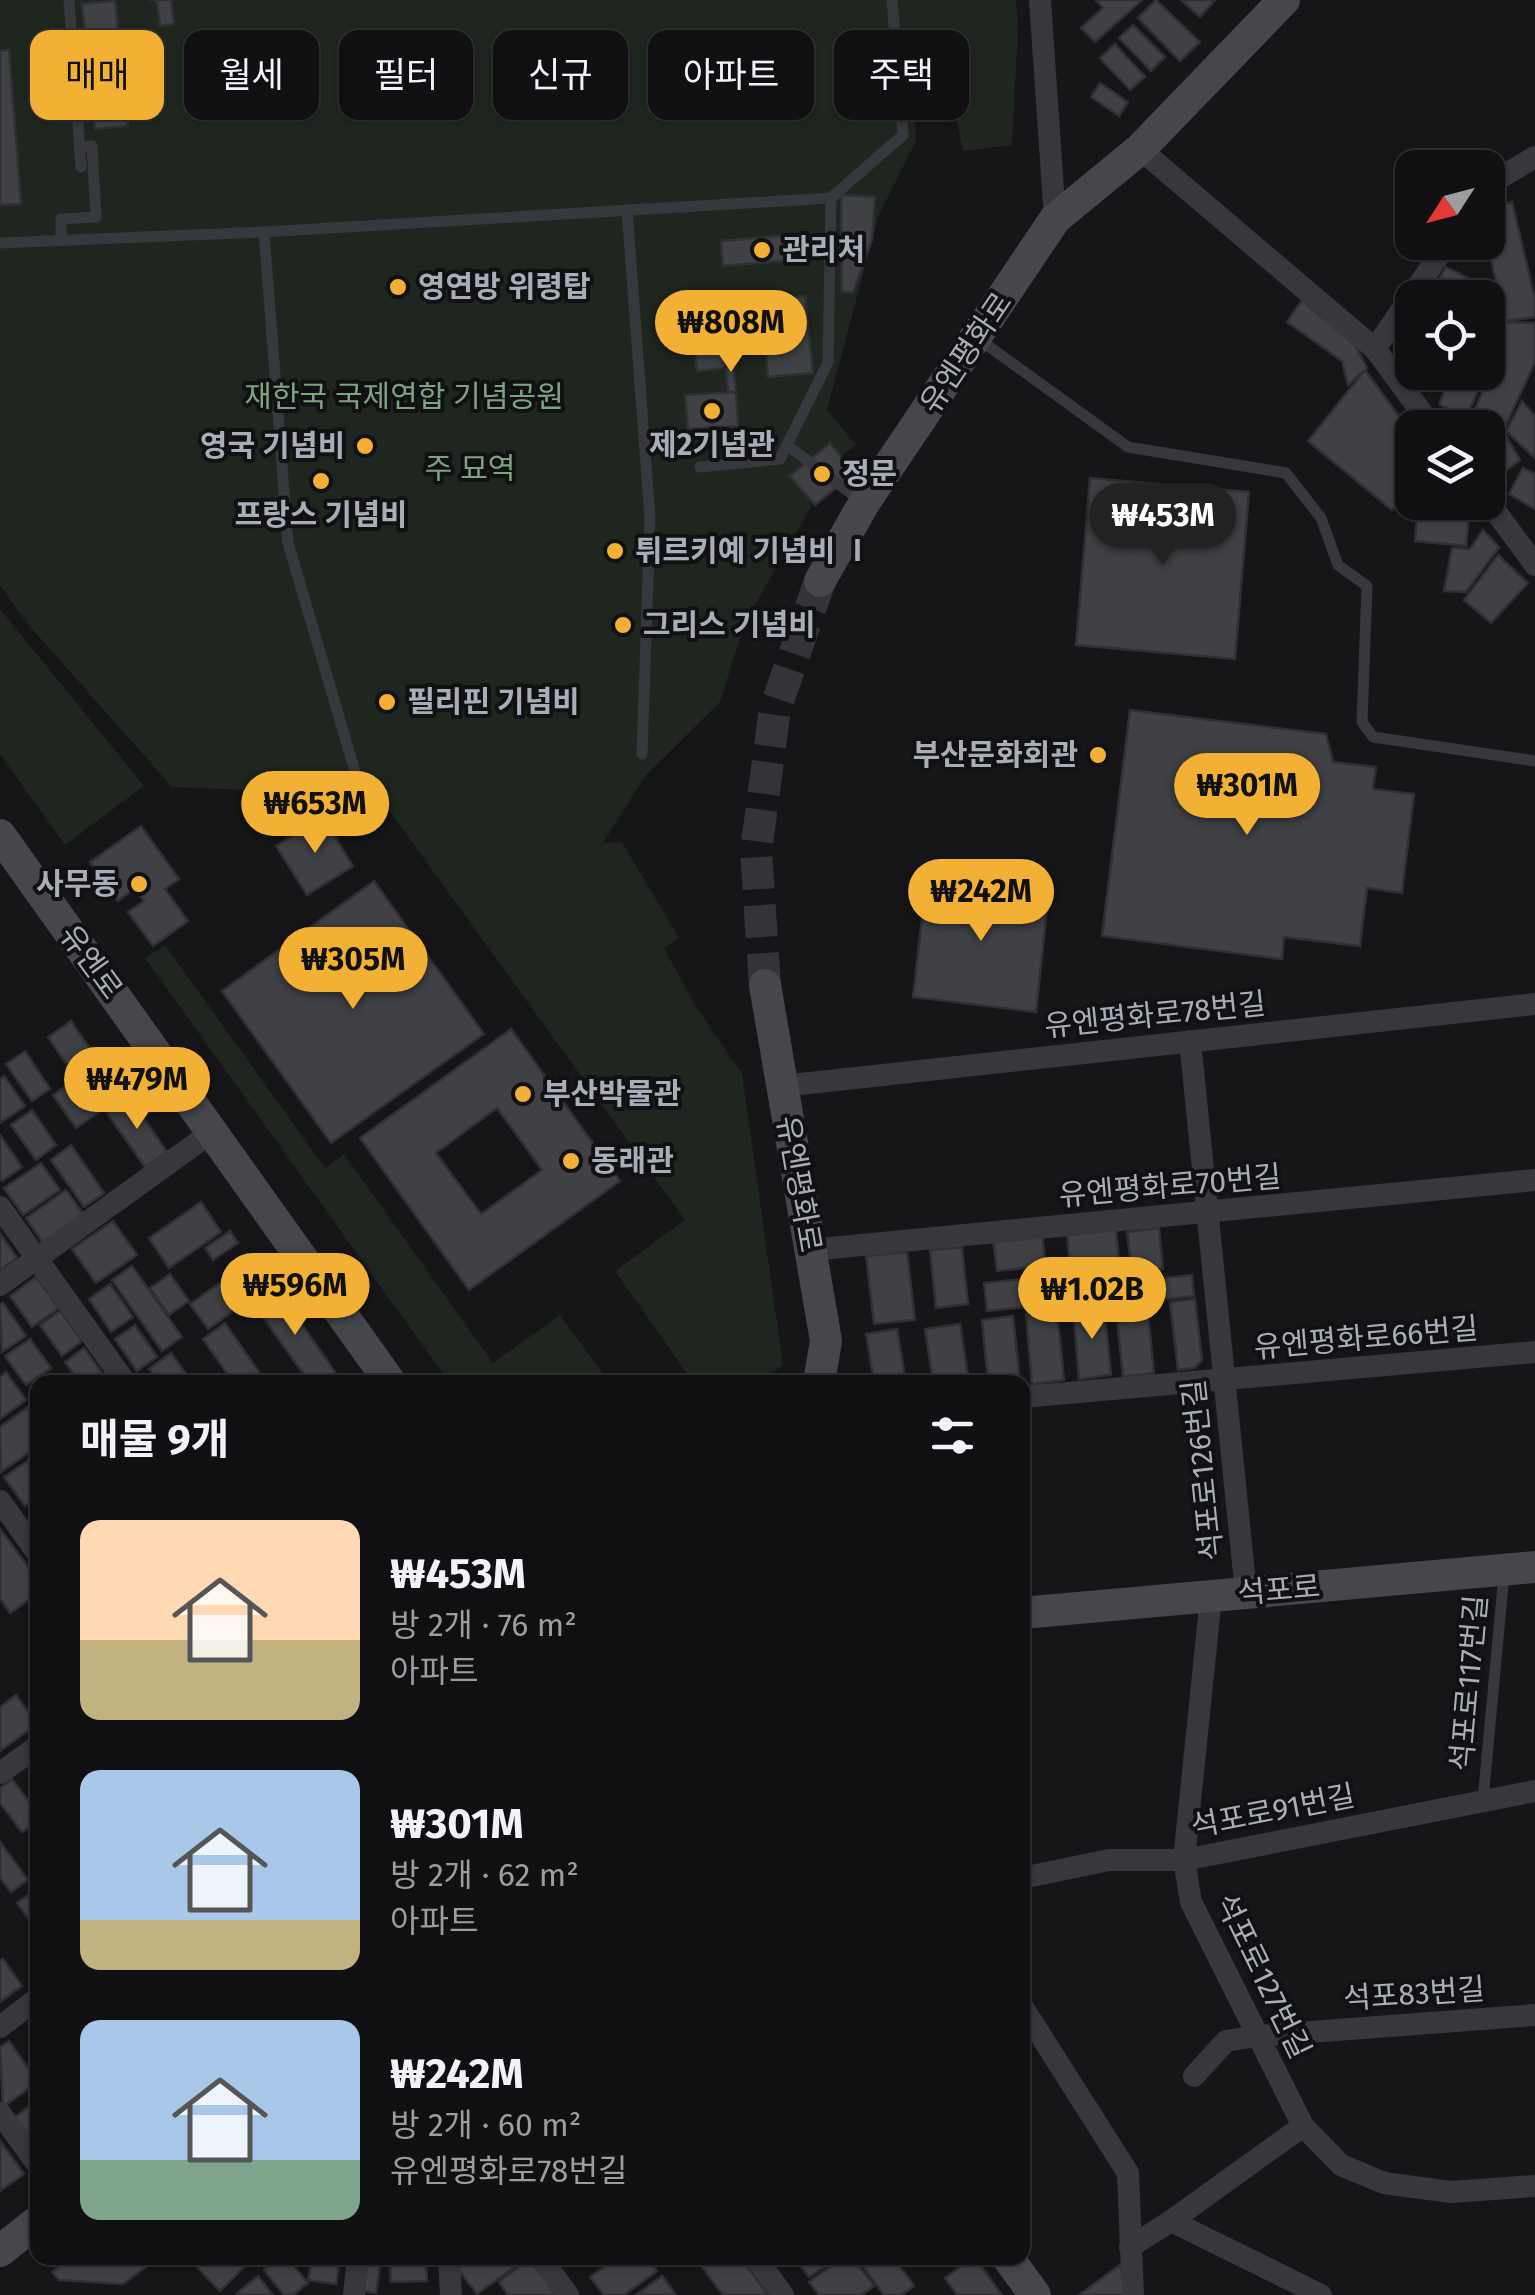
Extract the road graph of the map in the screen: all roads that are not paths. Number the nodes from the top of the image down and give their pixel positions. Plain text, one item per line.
1 (69, 0) edge
2 (892, 0) edge
3 (1040, 0) edge
4 (1284, 0) edge
5 (80, 147) junction
6 (1140, 148) junction
7 (1535, 157) edge
8 (81, 167) dead end
9 (1505, 176) edge
10 (831, 198) junction
11 (627, 210) junction
12 (1055, 219) junction
13 (264, 232) junction
14 (62, 240) junction
15 (0, 243) edge
16 (1436, 260) edge
17 (977, 337) junction
18 (1375, 349) junction
19 (1420, 410) edge
20 (788, 446) junction
21 (700, 467) dead end
22 (864, 502) junction
23 (1502, 520) edge
24 (1535, 565) edge
25 (820, 581) tunnel mouth
26 (642, 754) dead end
27 (1535, 761) edge
28 (359, 785) dead end
29 (0, 835) edge
30 (765, 984) tunnel mouth
31 (1535, 1004) edge
32 (1190, 1042) junction
33 (782, 1086) junction
34 (212, 1132) junction
35 (1535, 1180) edge
36 (0, 1207) edge
37 (1207, 1213) junction
38 (810, 1250) junction
39 (36, 1258) junction
40 (0, 1285) edge
41 (826, 1341) junction
42 (1535, 1352) edge
43 (119, 1375) edge
44 (385, 1375) edge
45 (820, 1375) edge
46 (836, 1375) edge
47 (1224, 1382) junction
48 (1030, 1396) edge
49 (0, 1501) edge
50 (30, 1543) edge
51 (1520, 1569) edge
52 (1246, 1594) junction
53 (1210, 1596) junction
54 (1030, 1613) edge
55 (30, 1752) edge
56 (0, 1773) edge
57 (1535, 1791) edge
58 (1483, 1800) junction
59 (1184, 1860) junction
60 (1030, 1876) edge
61 (30, 2004) edge
62 (1535, 2015) edge
63 (1030, 2019) edge
64 (0, 2027) edge
65 (1258, 2036) junction
66 (1194, 2076) dead end
67 (0, 2113) edge
68 (1303, 2126) junction
69 (30, 2154) edge
70 (1535, 2186) edge
71 (1171, 2221) junction
72 (30, 2227) edge
73 (1130, 2246) junction
74 (0, 2251) edge
75 (357, 2265) edge
76 (450, 2265) edge
77 (546, 2265) edge
78 (761, 2265) edge
79 (1013, 2265) edge
80 (1285, 2287) edge
81 (354, 2295) edge
82 (451, 2295) edge
83 (568, 2295) edge
84 (783, 2295) edge
85 (1034, 2295) edge
86 (1132, 2295) edge
87 (1321, 2295) edge

1 - 5 lane
2 - 10 lane
3 - 12 street
4 - 6 main road, 유엔평화로
5 - 8 lane
5 - 14 lane
6 - 12 main road, 유엔평화로
6 - 18 street
7 - 9 street
10 - 11 lane
10 - 20 lane
11 - 13 lane
11 - 26 lane
12 - 17 main road, 유엔평화로
13 - 14 lane
13 - 28 lane
14 - 15 lane
16 - 18 street
17 - 22 main road, 유엔평화로
17 - 27 lane
18 - 19 street
20 - 21 lane
20 - 22 lane
22 - 25 main road, 유엔평화로
23 - 24 street
29 - 34 main road, 유엔로
30 - 33 main road, 유엔평화로
31 - 32 street, 유엔평화로78번길
32 - 33 street, 유엔평화로78번길
32 - 37 street, 석포로126번길
33 - 38 main road, 유엔평화로
34 - 39 street
34 - 44 main road, 유엔로
35 - 37 street, 유엔평화로70번길
36 - 39 street
37 - 38 street, 유엔평화로70번길
37 - 47 street, 석포로126번길
38 - 41 main road, 유엔평화로
39 - 40 street
39 - 43 street
41 - 45 main road, 유엔평화로
41 - 46 main road
42 - 47 street, 유엔평화로66번길
47 - 48 street, 유엔평화로66번길
47 - 52 street, 석포로126번길
49 - 50 street
51 - 52 main road, 석포로
51 - 58 lane, 석포로117번길
52 - 53 main road, 석포로
53 - 54 main road, 석포로
53 - 59 street, 석포로127번길
55 - 56 street
57 - 58 street, 석포로91번길
58 - 59 street, 석포로91번길
59 - 60 street, 석포로91번길
59 - 65 street, 석포로127번길
61 - 64 street
62 - 65 street, 석포83번길
63 - 73 street
65 - 66 street, 석포83번길
65 - 68 street, 석포로127번길
67 - 69 street
68 - 70 street, 석포로127번길
68 - 71 street
71 - 73 street
71 - 80 street
72 - 74 main road
73 - 86 street
75 - 81 street
76 - 82 street
77 - 83 street
78 - 84 street
79 - 85 main road
80 - 87 street

